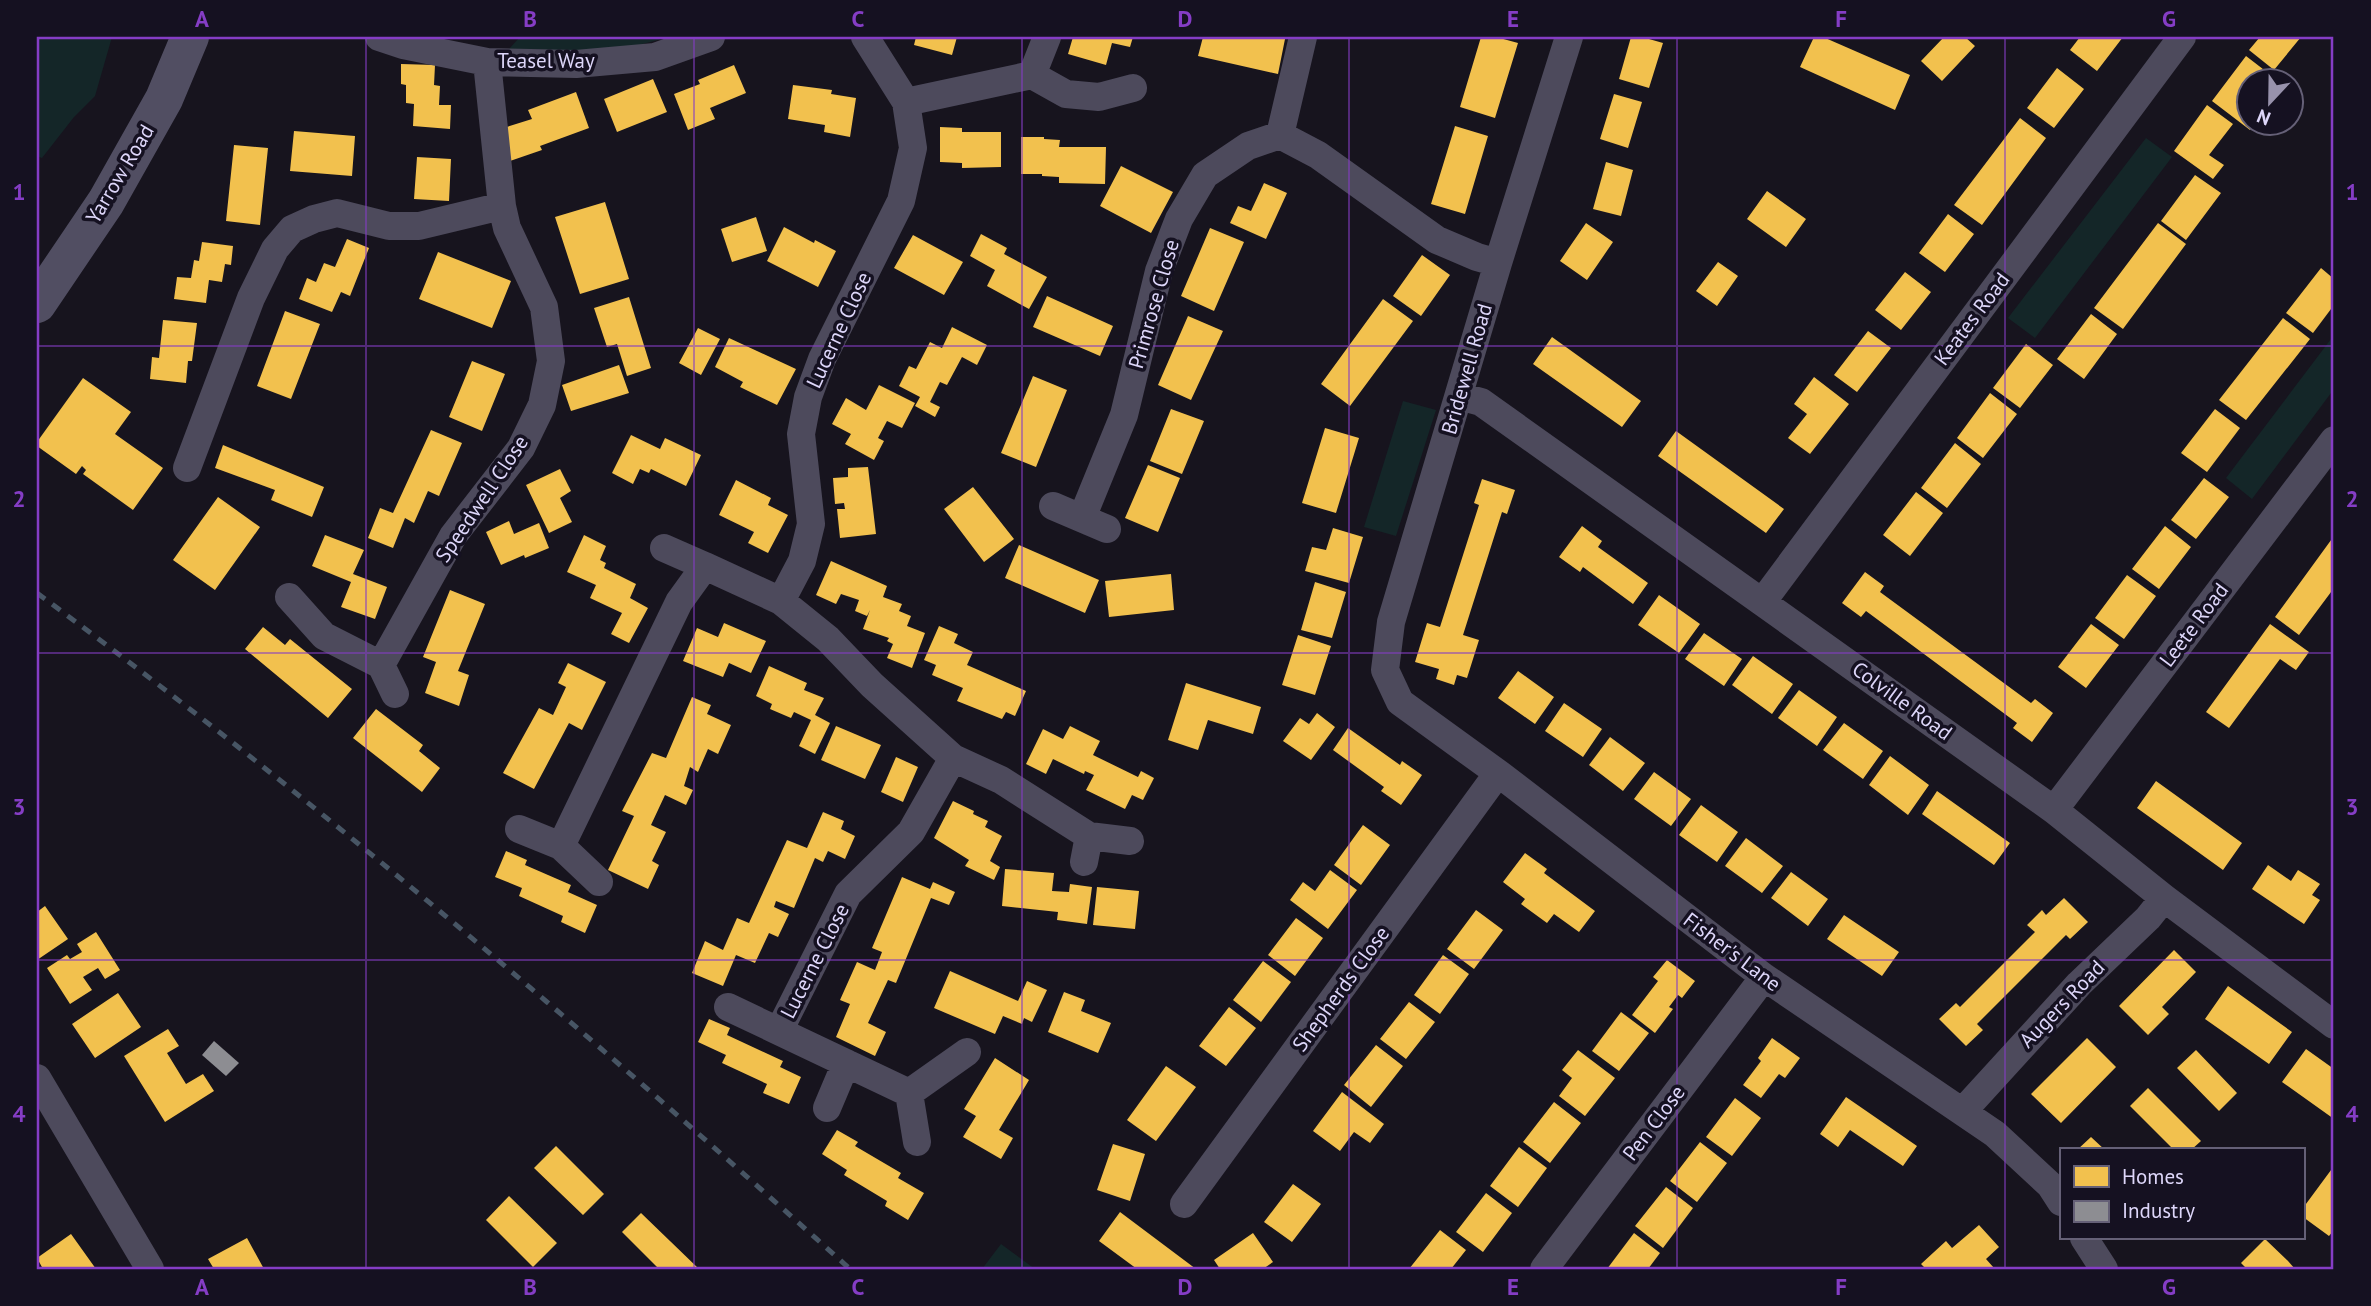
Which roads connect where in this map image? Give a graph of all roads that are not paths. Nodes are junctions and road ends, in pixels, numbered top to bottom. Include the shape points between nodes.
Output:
1 (190, 37) edge
2 (379, 37) edge
3 (711, 37) edge
4 (865, 37) edge
5 (1047, 37) edge
6 (1303, 37) edge
7 (1569, 37) edge
8 (2182, 37) edge
9 (487, 61) junction
10 (1032, 75) junction
11 (1133, 88) dead end
12 (906, 102) junction
13 (1280, 135) junction
14 (502, 206) junction
15 (1498, 263) junction
16 (37, 304) edge
17 (1459, 396) junction
18 (2334, 440) edge
19 (187, 468) dead end
20 (1053, 506) dead end
21 (664, 548) dead end
22 (705, 566) junction
23 (289, 597) dead end
24 (781, 601) junction
25 (1763, 601) junction
26 (381, 665) junction
27 (394, 694) dead end
28 (1400, 702) joint
29 (953, 758) junction
30 (1499, 773) junction
31 (2054, 810) junction
32 (519, 829) dead end
33 (1130, 841) dead end
34 (561, 846) junction
35 (599, 882) dead end
36 (2164, 898) junction
37 (1764, 977) junction
38 (728, 1006) dead end
39 (2334, 1025) edge
40 (779, 1031) junction
41 (967, 1052) dead end
42 (846, 1063) junction
43 (37, 1078) edge
44 (909, 1093) junction
45 (827, 1108) dead end
46 (1963, 1111) junction
47 (917, 1142) dead end
48 (2060, 1200) edge
49 (1184, 1204) dead end
50 (2085, 1240) edge
51 (150, 1269) edge
52 (1544, 1269) edge
53 (2104, 1269) edge

1 - 16 street, Yarrow Road via 164,99 106,202
2 - 9 street, Teasel Way
3 - 9 street, Teasel Way via 655,57 576,64
4 - 12 street, Lucerne Close
5 - 10 street
6 - 13 street
7 - 15 street, Bridewell Road
8 - 25 street, Keates Road
9 - 14 street, Speedwell Close
10 - 11 street via 1066,94 1099,97
10 - 12 street
12 - 24 street, Lucerne Close via 914,148 901,201 822,359 808,397 801,434 811,524 802,561
13 - 15 street via 1318,155 1437,240
13 - 20 street, Primrose Close via 1248,146 1205,175 1179,219 1159,271 1095,524
14 - 19 street via 419,226 389,226 337,214 292,229 275,249 251,298
14 - 26 street, Speedwell Close via 507,228 544,307 551,360 542,405 521,448 453,536
15 - 17 street, Bridewell Road
17 - 25 street, Colville Road via 1481,402
17 - 28 street, Bridewell Road via 1391,622 1385,670
18 - 31 street, Leete Road
21 - 22 street
22 - 24 street
22 - 34 street via 679,602
23 - 26 street via 324,636
24 - 29 street via 828,639
25 - 31 street, Colville Road
26 - 27 street
28 - 30 street, Fisher's Lane
29 - 33 street via 1001,780 1086,849
29 - 40 street, Lucerne Close via 911,832 848,894
30 - 37 street, Fisher's Lane
30 - 49 street, Shepherds Close
31 - 36 street, Colville Road
32 - 34 street
34 - 35 street
36 - 39 street, Colville Road
36 - 46 street, Augers Road
37 - 46 street, Fisher's Lane
37 - 52 street, Pen Close
38 - 40 street, Lucerne Close
40 - 42 street, Lucerne Close
41 - 44 street
42 - 44 street, Lucerne Close
42 - 45 street
43 - 51 street
44 - 47 street
46 - 48 street, Fisher's Lane via 1995,1134 2050,1185
50 - 53 street

